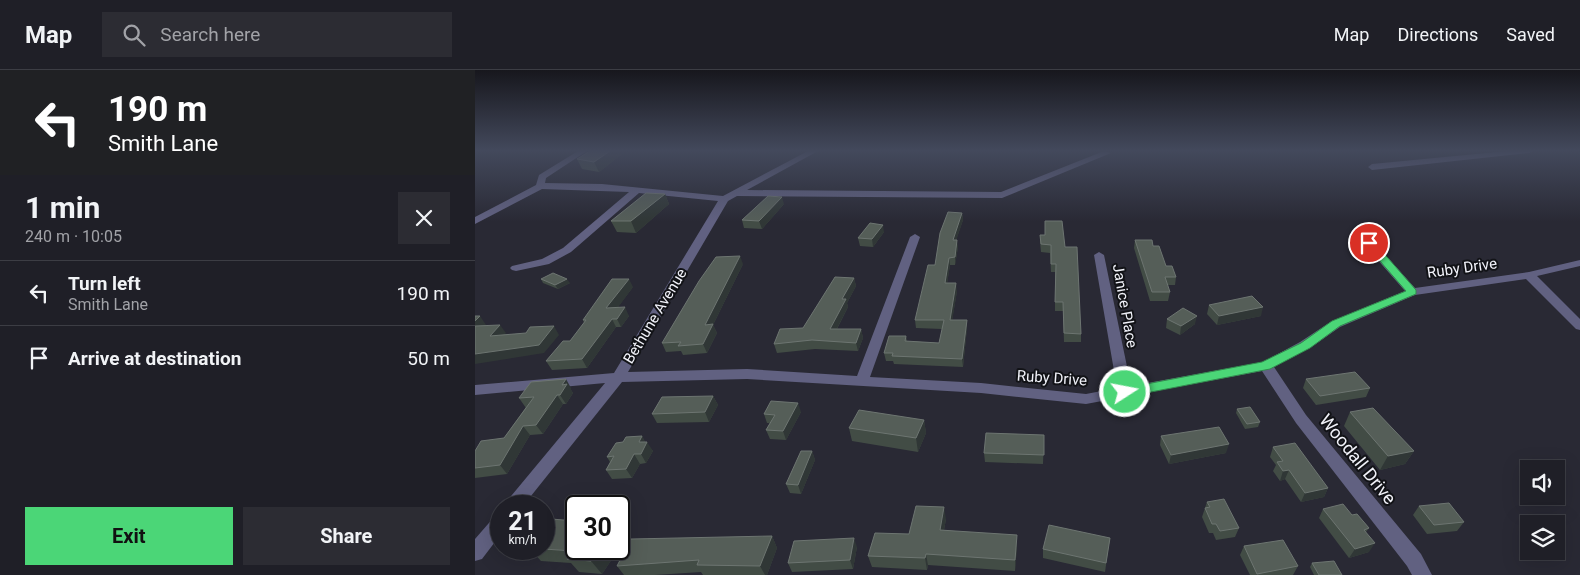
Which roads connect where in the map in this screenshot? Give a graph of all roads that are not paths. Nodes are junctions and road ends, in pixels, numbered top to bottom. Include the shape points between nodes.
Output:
1 (545, 175) edge
2 (770, 175) edge
3 (1053, 175) edge
4 (540, 186) junction
5 (636, 191) junction
6 (736, 193) junction
7 (724, 199) junction
8 (475, 221) edge
9 (1359, 231) dead end
10 (915, 237) dead end
11 (1099, 255) dead end
12 (1580, 263) edge
13 (516, 268) dead end
14 (1529, 275) junction
15 (1412, 292) junction
16 (1580, 326) edge
17 (1265, 366) junction
18 (618, 377) junction
19 (862, 380) junction
20 (475, 390) edge
21 (1125, 392) junction
22 (522, 495) edge
23 (490, 534) edge
24 (475, 553) edge
25 (1423, 575) edge

1 - 4 street
2 - 6 street
3 - 6 street via 1002,195
4 - 5 street
4 - 8 street
5 - 7 street
5 - 13 street via 567,250 545,262
6 - 7 street
7 - 18 street, Bethune Avenue
9 - 15 street
10 - 19 street
11 - 21 street, Janice Place
12 - 14 street, Ruby Drive
14 - 15 street, Ruby Drive
14 - 16 street
15 - 17 street, Ruby Drive via 1336,324
17 - 21 street, Ruby Drive
17 - 25 street, Woodall Drive via 1301,419
18 - 19 street, Ruby Drive via 747,374
18 - 20 street, Ruby Drive
18 - 22 street, Bethune Avenue
19 - 21 street, Ruby Drive via 1086,399
23 - 24 street

